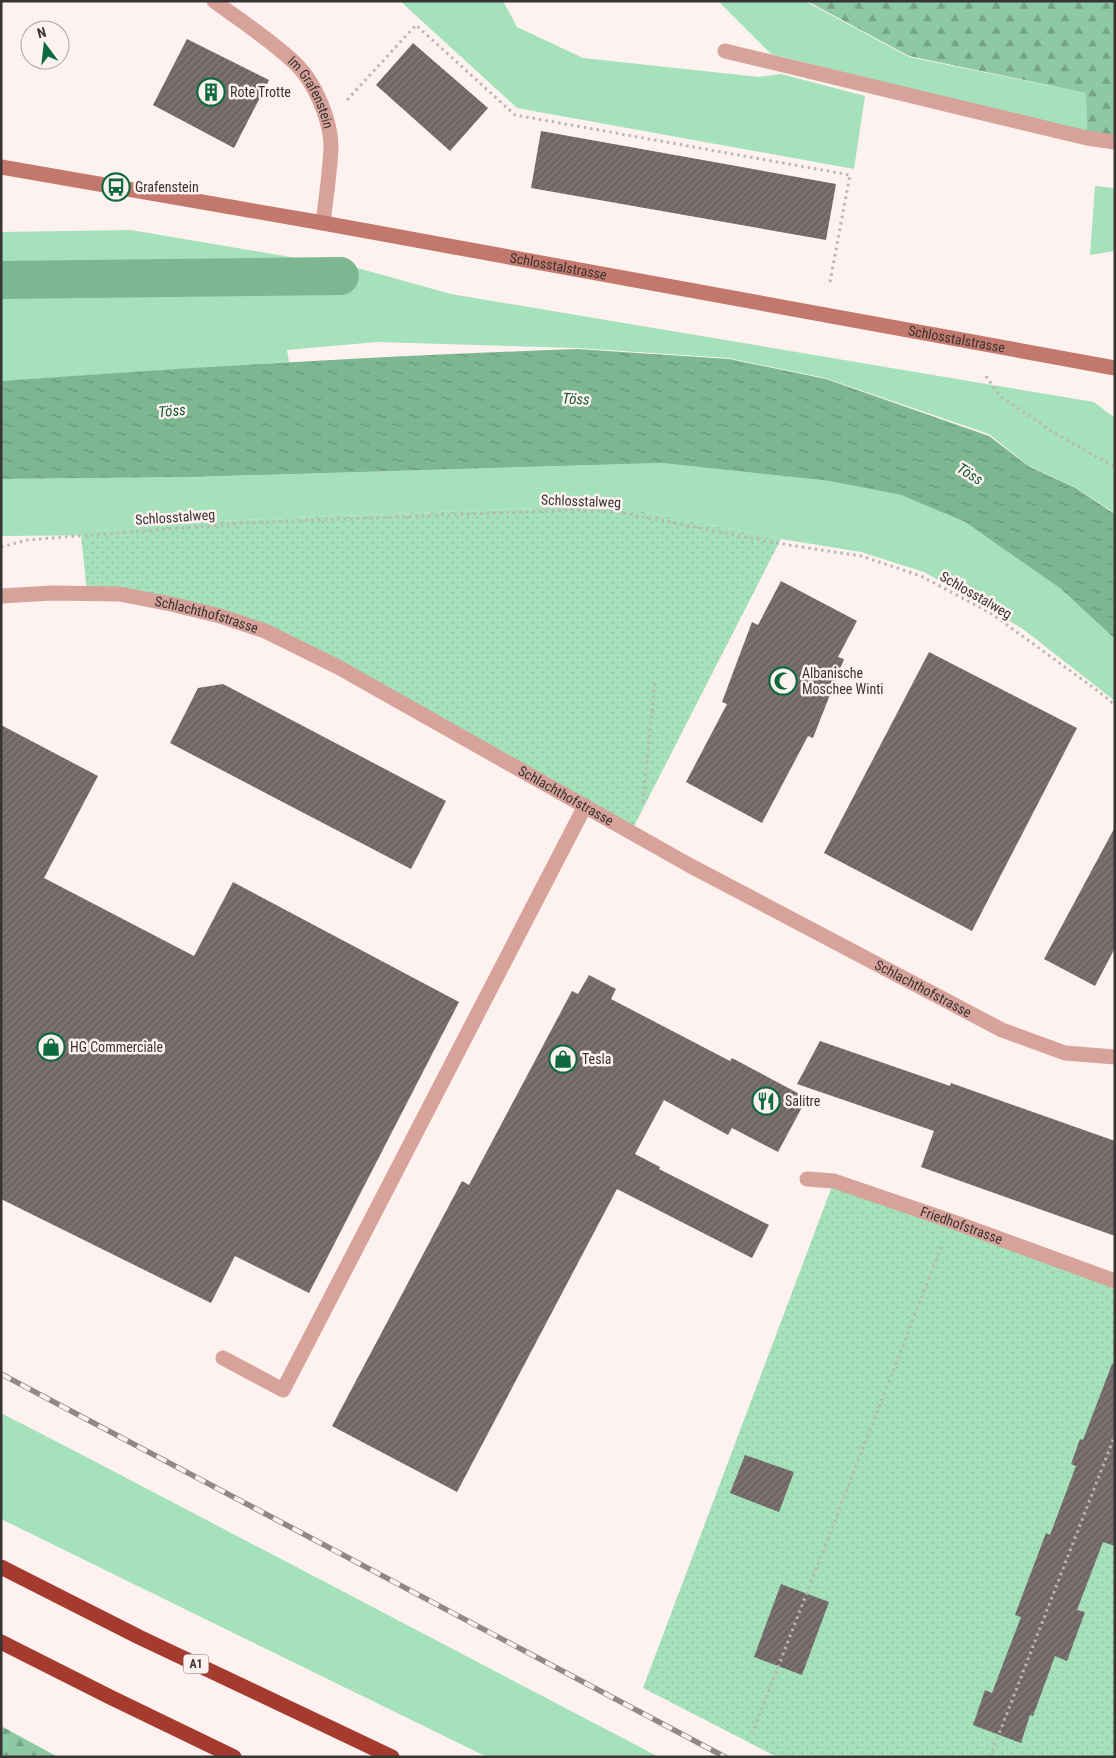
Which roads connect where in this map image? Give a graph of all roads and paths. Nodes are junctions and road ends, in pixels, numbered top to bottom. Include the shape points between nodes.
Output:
1 (214, 1) edge
2 (724, 51) dead end
3 (328, 121) junction
4 (1115, 142) edge
5 (1, 167) edge
6 (323, 223) junction
7 (830, 282) dead end
8 (1115, 368) edge
9 (986, 376) dead end
10 (1115, 467) edge
11 (1, 547) edge
12 (1, 596) edge
13 (655, 682) dead end
14 (1115, 705) edge
15 (642, 802) dead end
16 (585, 806) junction
17 (1115, 1057) edge
18 (807, 1179) dead end
19 (951, 1221) junction
20 (1115, 1280) edge
21 (223, 1358) dead end
22 (1115, 1435) edge
23 (1, 1567) edge
24 (1, 1642) edge
25 (752, 1734) dead end
26 (234, 1757) edge
27 (392, 1757) edge
28 (990, 1757) edge

1 - 3 street, Im Grafenstein via 297,65 319,98
2 - 4 street
3 - 6 street, Im Grafenstein via 331,146
3 - 7 path via 416,25 515,115 850,175
5 - 6 main road, Schlosstalstrasse
6 - 8 main road, Schlosstalstrasse
9 - 10 path via 999,395 1051,431
11 - 14 path, Schlosstalweg via 28,540 246,523 572,510 618,512 861,556 921,576 992,614
12 - 16 street, Schlachthofstrasse via 52,592 119,594 212,614 265,631 338,667
13 - 15 path
16 - 17 street, Schlachthofstrasse via 1002,1030 1065,1053
16 - 21 street via 283,1390
18 - 19 street, Friedhofstrasse via 834,1181
19 - 20 street, Friedhofstrasse
19 - 25 path
22 - 28 path
23 - 27 highway, A1
24 - 26 highway

